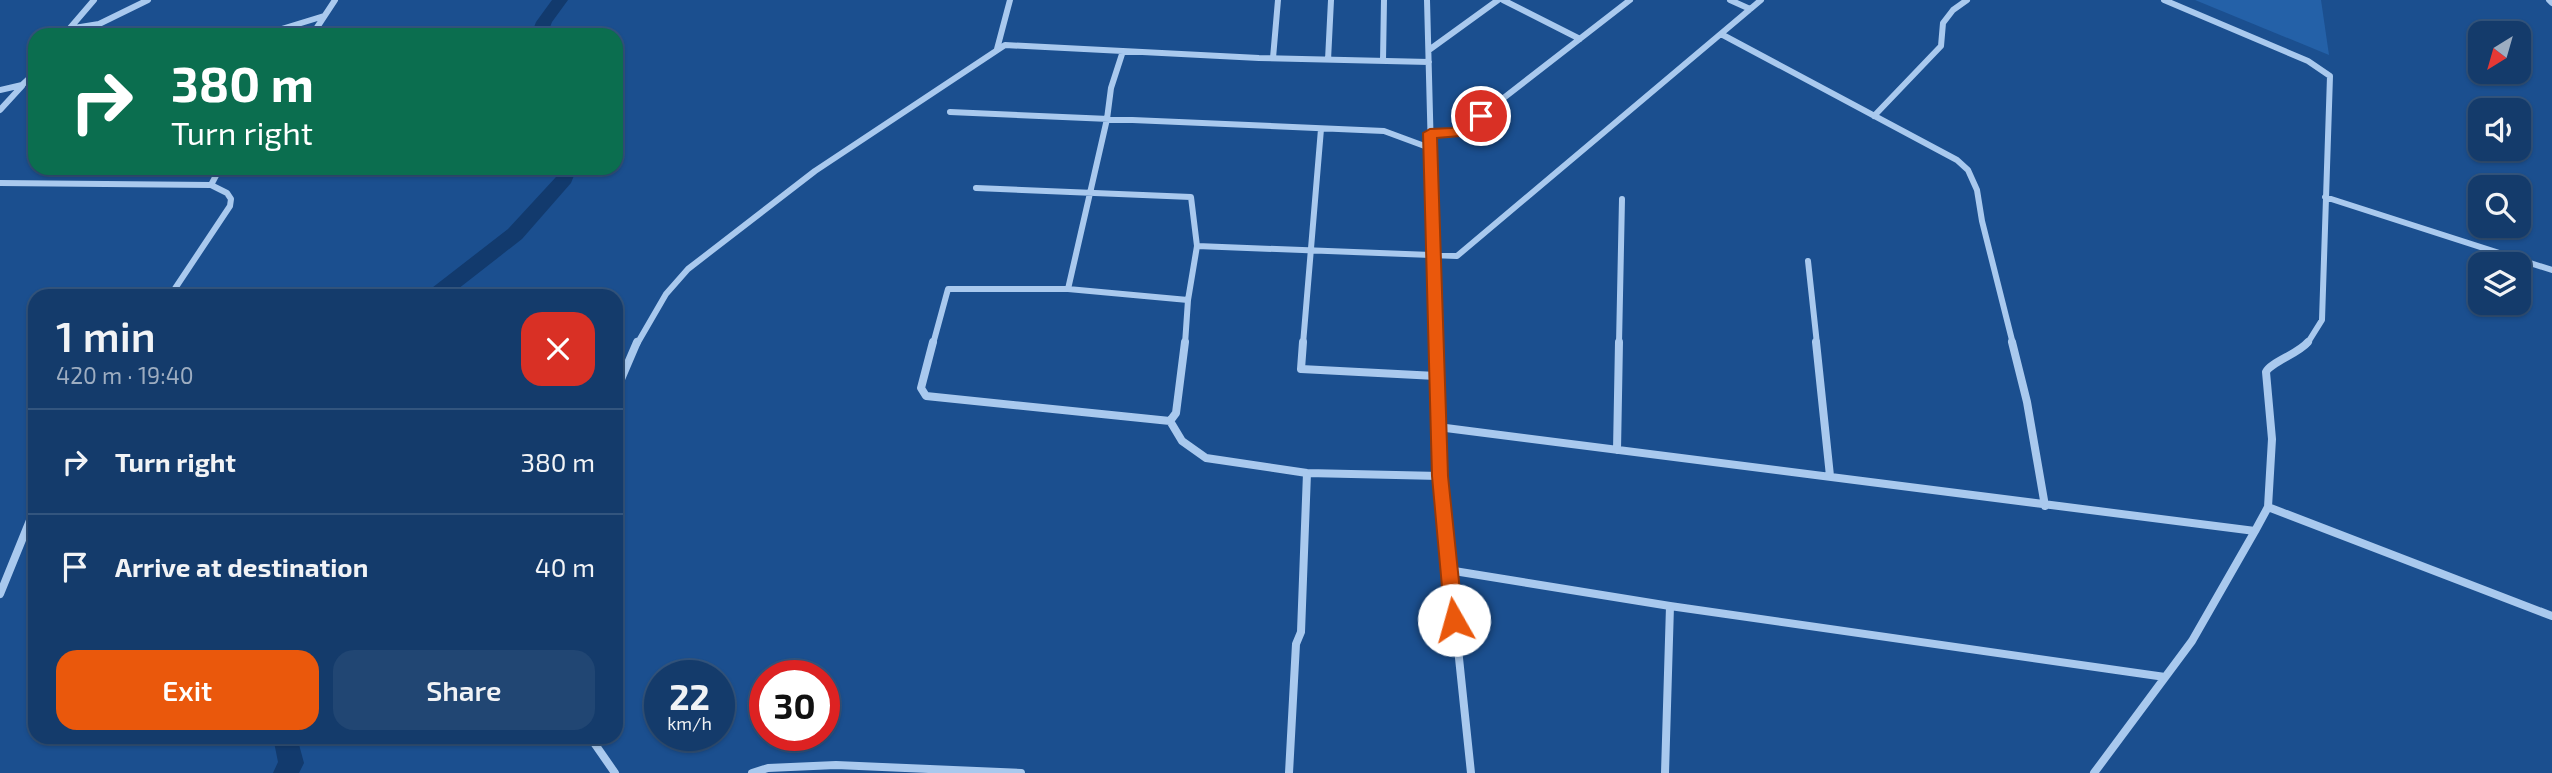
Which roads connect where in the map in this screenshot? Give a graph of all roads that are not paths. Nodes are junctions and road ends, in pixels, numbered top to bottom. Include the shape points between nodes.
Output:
1 (94, 0) edge
2 (148, 0) edge
3 (335, 0) edge
4 (1010, 0) edge
5 (1278, 0) edge
6 (1331, 0) edge
7 (1384, 0) edge
8 (1427, 0) edge
9 (1501, 0) edge
10 (1630, 0) edge
11 (1730, 0) edge
12 (1761, 0) edge
13 (1967, 0) edge
14 (2164, 0) edge
15 (1750, 9) junction
16 (324, 16) junction
17 (70, 28) edge
18 (91, 28) edge
19 (285, 28) edge
20 (316, 28) edge
21 (1721, 34) junction
22 (1580, 39) junction
23 (997, 48) junction
24 (1429, 50) junction
25 (1123, 51) junction
26 (1273, 58) junction
27 (1329, 60) junction
28 (1383, 61) junction
29 (1430, 62) junction
30 (28, 80) edge
31 (22, 85) junction
32 (0, 90) edge
33 (0, 110) edge
34 (950, 113) dead end
35 (1874, 116) junction
36 (1107, 119) junction
37 (1321, 128) junction
38 (1430, 133) junction
39 (1430, 148) junction
40 (216, 175) edge
41 (0, 183) edge
42 (211, 186) junction
43 (976, 188) dead end
44 (1089, 190) junction
45 (2325, 197) junction
46 (1622, 199) dead end
47 (1197, 246) junction
48 (1310, 251) junction
49 (1433, 256) junction
50 (1808, 261) dead end
51 (2552, 270) edge
52 (175, 289) edge
53 (1068, 289) junction
54 (1188, 300) junction
55 (623, 375) edge
56 (1436, 376) junction
57 (1170, 421) junction
58 (1438, 427) junction
59 (1617, 450) junction
60 (1307, 473) junction
61 (1440, 476) junction
62 (1830, 476) junction
63 (2045, 506) junction
64 (2268, 507) junction
65 (28, 523) edge
66 (2255, 531) junction
67 (1448, 570) junction
68 (5, 572) edge
69 (0, 594) edge
70 (1670, 606) junction
71 (2552, 616) edge
72 (2165, 677) junction
73 (595, 744) edge
74 (615, 773) edge
75 (752, 773) edge
76 (1021, 773) edge
77 (1289, 773) edge
78 (1471, 773) edge
79 (1665, 773) edge
80 (2094, 773) edge

1 - 17 street
2 - 18 street
3 - 16 street
4 - 23 street
5 - 26 street
6 - 27 street
7 - 28 street
8 - 24 street
9 - 22 street
9 - 24 street
10 - 22 street
11 - 15 street
12 - 15 street
13 - 35 street via 1944,23 1941,46
14 - 45 street via 2330,74
15 - 21 street
16 - 19 street
16 - 20 street
21 - 35 street
21 - 49 street via 1462,253
22 - 38 street via 1461,131
23 - 25 street via 1010,44
23 - 55 street via 815,171 688,269 642,332
24 - 29 street
25 - 26 street
25 - 36 street
26 - 27 street
27 - 28 street
28 - 29 street
29 - 38 street
30 - 31 street
31 - 32 street
31 - 33 street
34 - 36 street
35 - 63 street via 1968,170 2027,402
36 - 37 street
36 - 44 street
37 - 39 street via 1394,133
37 - 48 street
38 - 39 street
39 - 49 street
40 - 42 street
41 - 42 street
42 - 52 street via 227,193 230,205
43 - 44 street
44 - 47 street via 1191,197
44 - 53 street
45 - 51 street
45 - 64 street via 2322,320 2311,343 2266,372 2272,439
46 - 59 street
47 - 48 street
47 - 54 street
48 - 49 street
48 - 56 street via 1301,369
49 - 56 street
50 - 62 street
53 - 54 street
53 - 57 street via 948,289 921,388 926,396
54 - 57 street via 1183,374 1176,413
56 - 58 street
57 - 60 street via 1182,442 1206,457
58 - 59 street
58 - 61 street
59 - 62 street
60 - 61 street
60 - 77 street
61 - 67 street
62 - 63 street
63 - 66 street
64 - 66 street
64 - 71 street
65 - 68 street
66 - 72 street via 2192,641
67 - 70 street
67 - 78 street
68 - 69 street
70 - 72 street
70 - 79 street
72 - 80 street
73 - 74 street
75 - 76 street via 759,768 805,765

